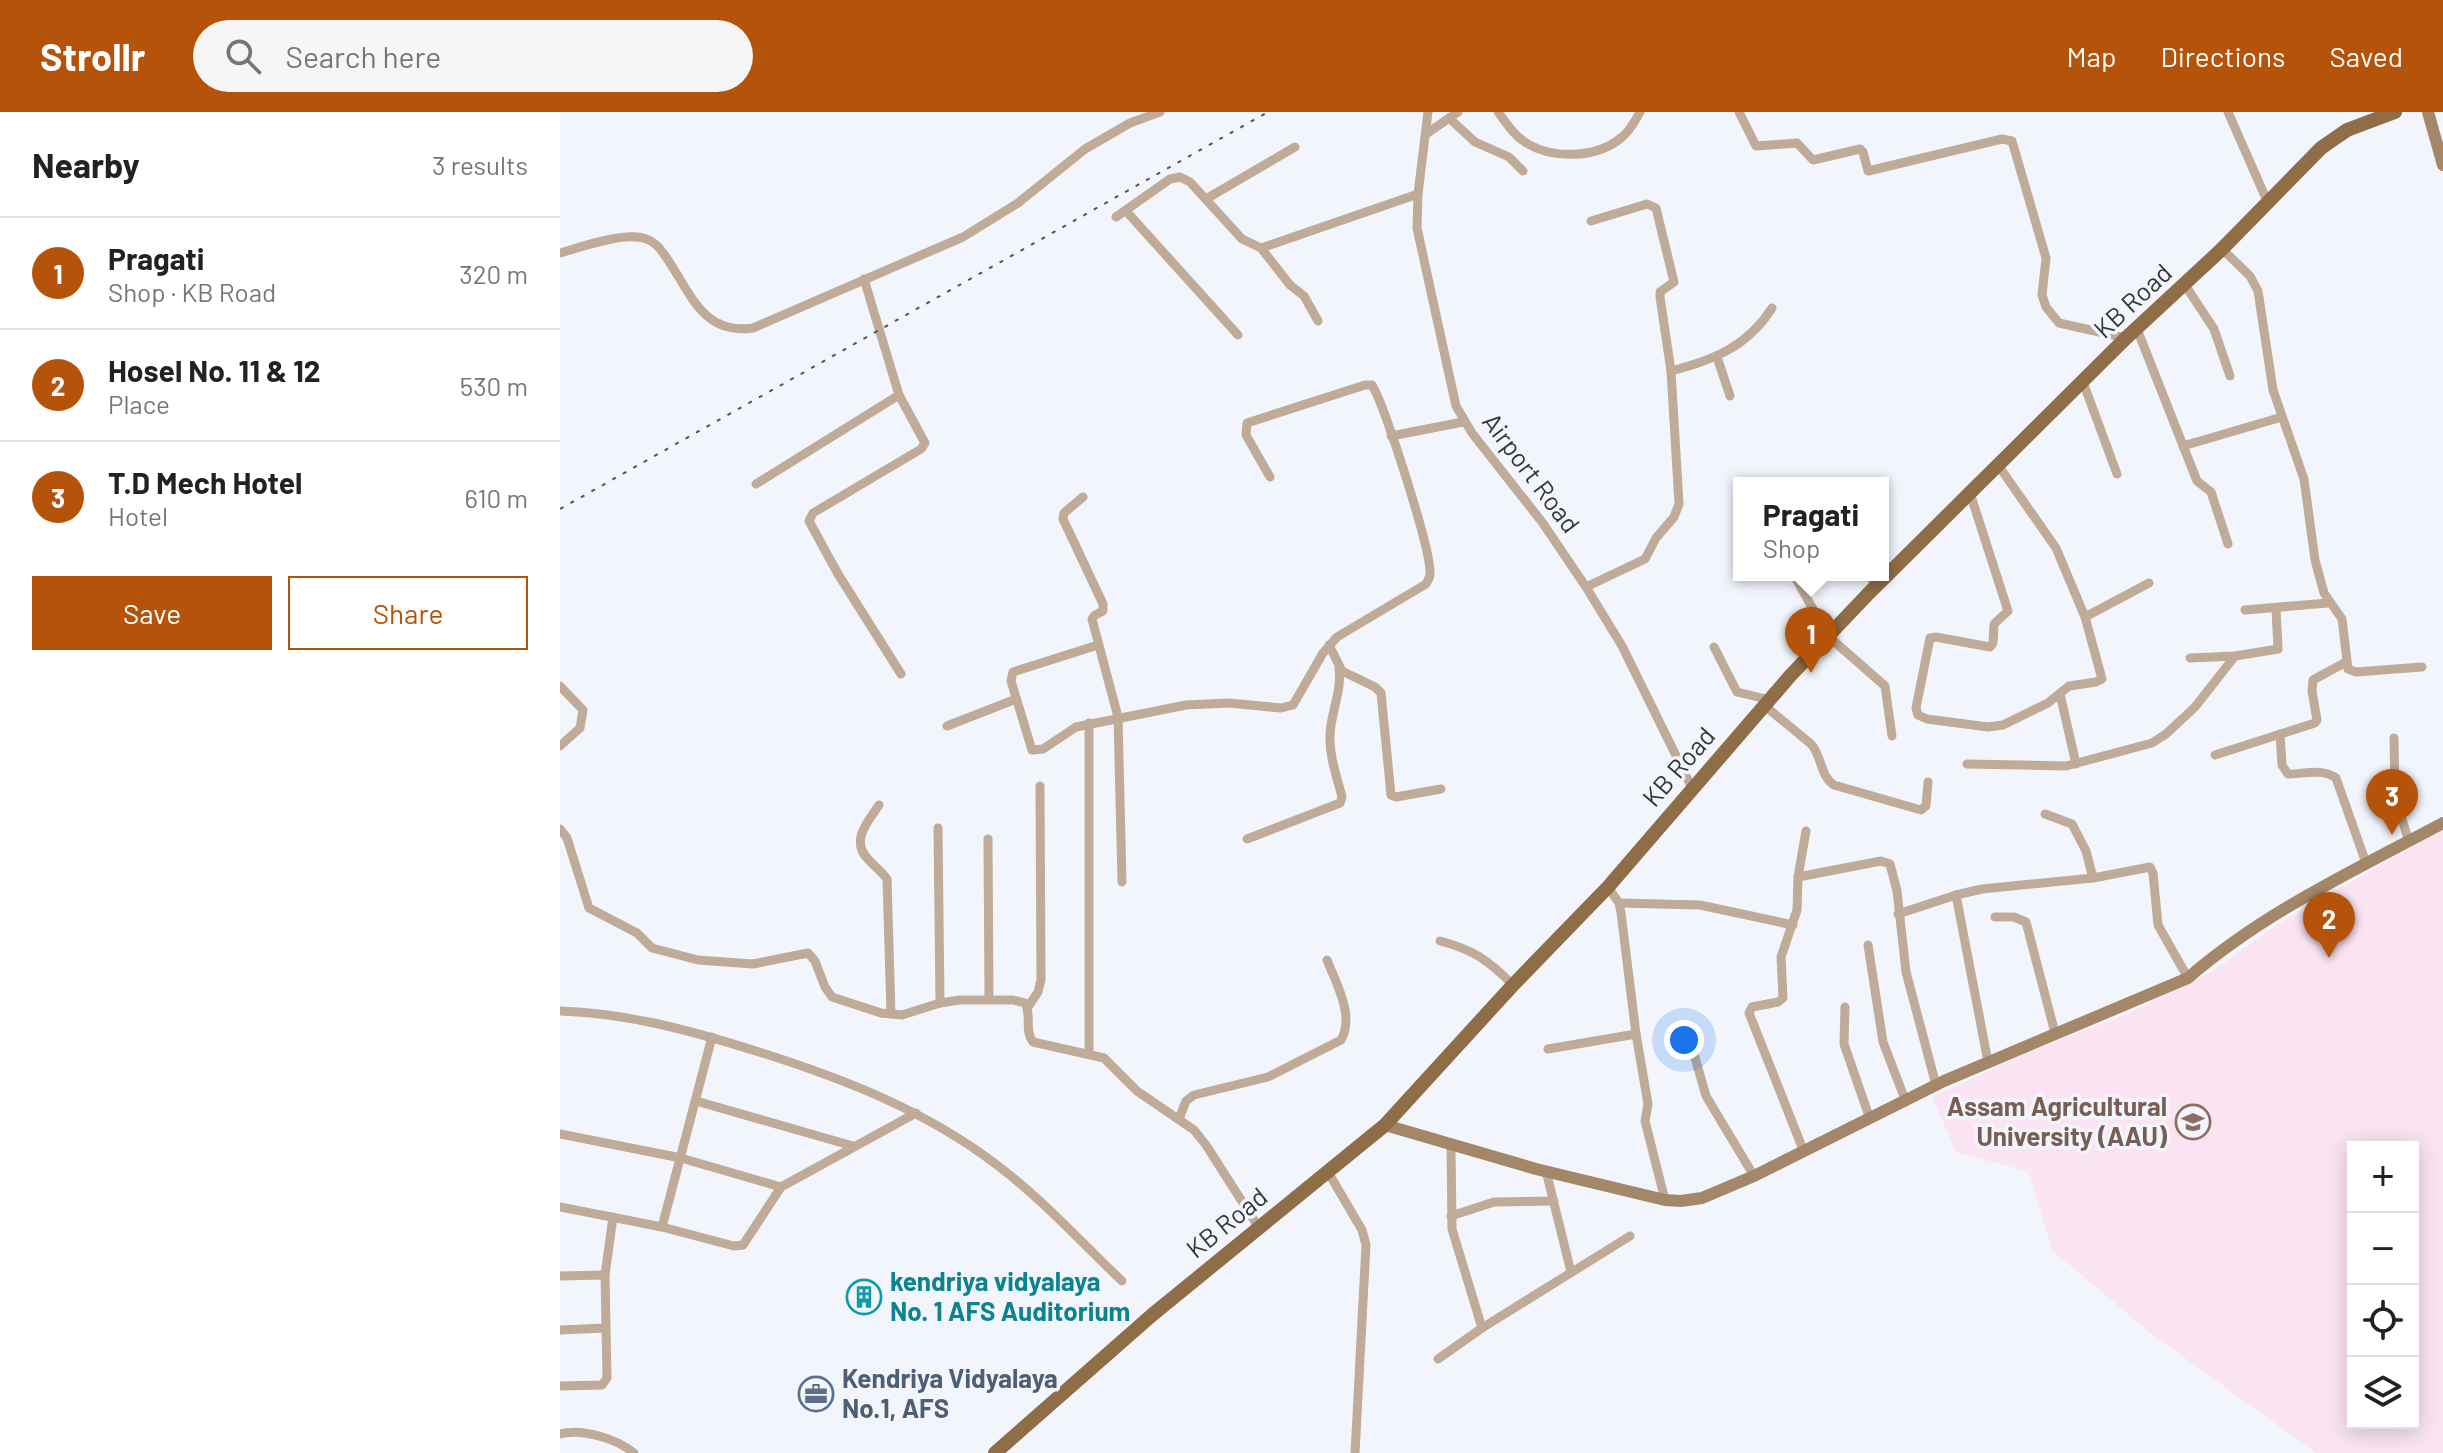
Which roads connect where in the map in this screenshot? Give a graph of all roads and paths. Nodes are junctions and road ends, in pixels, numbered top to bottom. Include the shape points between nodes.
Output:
1 (1160, 112) edge
2 (1428, 112) edge
3 (1498, 112) edge
4 (1640, 112) edge
5 (1739, 112) edge
6 (2228, 112) edge
7 (2395, 112) edge
8 (2428, 112) edge
9 (1453, 115) edge
10 (1426, 134) junction
11 (1295, 147) dead end
12 (2441, 150) edge
13 (2443, 165) edge
14 (1523, 171) dead end
15 (1418, 194) junction
16 (1206, 199) junction
17 (2268, 203) junction
18 (1126, 211) junction
19 (1116, 217) dead end
20 (1591, 221) dead end
21 (1261, 248) junction
22 (2222, 249) junction
23 (560, 253) edge
24 (864, 279) junction
25 (2185, 285) junction
26 (1772, 308) dead end
27 (1318, 321) dead end
28 (2132, 334) junction
29 (1238, 335) dead end
30 (1717, 357) junction
31 (1671, 371) junction
32 (2230, 376) dead end
33 (2083, 382) junction
34 (899, 395) junction
35 (1730, 396) dead end
36 (2282, 417) junction
37 (1463, 422) junction
38 (1391, 436) junction
39 (2183, 446) junction
40 (1998, 465) junction
41 (2117, 474) dead end
42 (1270, 477) dead end
43 (756, 484) dead end
44 (1970, 493) junction
45 (1083, 497) dead end
46 (2228, 544) dead end
47 (1889, 566) edge
48 (1797, 581) edge
49 (1872, 581) edge
50 (2149, 583) dead end
51 (1586, 587) junction
52 (2328, 603) junction
53 (2276, 609) junction
54 (2245, 610) dead end
55 (2085, 617) junction
56 (1828, 636) junction
57 (1098, 645) junction
58 (1329, 645) junction
59 (1714, 647) dead end
60 (2235, 656) junction
61 (2190, 658) dead end
62 (2346, 662) junction
63 (2422, 667) dead end
64 (1339, 668) junction
65 (901, 674) dead end
66 (560, 686) edge
67 (2060, 694) junction
68 (1016, 699) junction
69 (1767, 703) junction
70 (1118, 717) junction
71 (1089, 723) junction
72 (947, 726) dead end
73 (2280, 734) junction
74 (1892, 736) dead end
75 (2394, 738) dead end
76 (560, 746) edge
77 (2215, 755) dead end
78 (1967, 764) dead end
79 (2076, 764) junction
80 (1928, 782) dead end
81 (1040, 786) dead end
82 (1692, 788) junction
83 (1441, 789) dead end
84 (879, 805) dead end
85 (2045, 814) dead end
86 (2443, 823) edge
87 (938, 828) dead end
88 (560, 829) edge
89 (1806, 831) dead end
90 (988, 839) dead end
91 (1247, 839) dead end
92 (2409, 842) junction
93 (2366, 863) junction
94 (1798, 877) junction
95 (2093, 878) junction
96 (1122, 882) dead end
97 (1608, 887) junction
98 (1956, 895) junction
99 (1619, 903) junction
100 (1898, 914) junction
101 (1995, 917) dead end
102 (1793, 925) junction
103 (1440, 941) dead end
104 (1868, 945) dead end
105 (1327, 960) dead end
106 (2188, 978) junction
107 (1513, 985) junction
108 (989, 999) junction
109 (940, 1003) junction
110 (1028, 1007) junction
111 (1845, 1007) dead end
112 (560, 1011) edge
113 (891, 1014) junction
114 (1688, 1033) dead end
115 (2055, 1033) junction
116 (1636, 1034) junction
117 (712, 1037) junction
118 (1548, 1049) dead end
119 (1089, 1053) junction
120 (1988, 1062) junction
121 (1936, 1085) junction
122 (696, 1101) junction
123 (1906, 1102) junction
124 (916, 1113) junction
125 (1179, 1119) junction
126 (1870, 1119) junction
127 (1385, 1125) junction
128 (560, 1134) edge
129 (1451, 1145) junction
130 (853, 1146) junction
131 (1804, 1152) junction
132 (681, 1158) junction
133 (1546, 1171) junction
134 (1328, 1172) junction
135 (1754, 1176) junction
136 (781, 1187) junction
137 (1665, 1200) junction
138 (1554, 1201) junction
139 (560, 1207) edge
140 (1451, 1216) junction
141 (613, 1217) junction
142 (662, 1227) junction
143 (1259, 1228) junction
144 (1630, 1236) dead end
145 (1571, 1272) junction
146 (605, 1275) junction
147 (560, 1276) edge
148 (1122, 1281) dead end
149 (605, 1328) junction
150 (1482, 1328) junction
151 (560, 1330) edge
152 (1438, 1359) dead end
153 (560, 1386) edge
154 (560, 1434) edge
155 (634, 1453) edge
156 (995, 1453) edge
157 (1355, 1453) edge

1 - 24 street via 1085,149 982,226
2 - 10 street, Airport Road
3 - 4 street via 1521,140 1565,154 1609,145 1624,135
5 - 28 street via 1756,146 1797,143 1813,160 1860,149 1868,171 2012,141 2046,258 2046,307 2059,323
6 - 17 street
7 - 17 main road, KB Road via 2332,138
8 - 12 main road
9 - 10 street
9 - 14 street via 1479,145 1509,157
10 - 15 street, Airport Road
11 - 16 street
12 - 13 main road
15 - 21 street
15 - 37 street, Airport Road via 1423,263
16 - 18 street via 1190,182 1175,177
16 - 21 street via 1242,239
17 - 22 main road, KB Road
18 - 19 street
18 - 29 street
20 - 31 street via 1647,204 1656,208 1674,282 1660,294
21 - 27 street via 1304,296
22 - 25 main road, KB Road
22 - 36 street via 2258,291 2271,382
23 - 24 street via 628,237 655,243 704,313 727,329 767,324
24 - 34 street
25 - 28 main road, KB Road
25 - 32 street via 2214,329
26 - 30 street via 1756,331
28 - 33 main road, KB Road
28 - 39 street
30 - 31 street
30 - 35 street
31 - 51 street via 1678,510 1645,559
33 - 40 main road, KB Road
33 - 41 street
34 - 43 street
34 - 65 street via 924,447 813,513 809,521
36 - 39 street
36 - 52 street via 2304,479 2315,560
37 - 38 street
37 - 51 street, Airport Road
38 - 42 street via 1375,390 1368,385 1257,418 1245,431
38 - 58 street via 1424,541 1429,578 1419,590 1345,630
39 - 46 street via 2198,483 2211,492
40 - 44 main road, KB Road
40 - 55 street via 2052,540
44 - 47 main road, KB Road
44 - 67 street via 2008,611 1994,624 1990,647 1930,638 1918,715 1996,727
45 - 57 street via 1063,519 1103,604 1103,611 1092,619
48 - 56 street
49 - 56 main road, KB Road
50 - 55 street
51 - 82 street, Airport Road via 1622,646
52 - 53 street
52 - 62 street via 2342,619
53 - 54 street
53 - 60 street via 2280,647
55 - 67 street via 2102,679 2069,686
56 - 69 main road, KB Road
56 - 74 street via 1882,682
57 - 68 street via 1016,670 1011,676
57 - 70 street
58 - 64 street
58 - 70 street via 1298,701 1288,707 1202,703
59 - 69 street via 1737,692
60 - 61 street
60 - 79 street via 2195,707 2160,738
62 - 63 street via 2356,672
62 - 73 street via 2313,680 2315,723
64 - 83 street via 1381,693 1391,795
64 - 91 street via 1330,742 1340,803
66 - 76 street via 583,713 580,728
67 - 79 street
68 - 71 street via 1029,747 1035,751
68 - 72 street
69 - 80 street via 1816,750 1834,785 1921,810 1927,803
69 - 82 main road, KB Road
70 - 71 street
70 - 96 street
71 - 119 street
73 - 77 street
73 - 93 street via 2282,765 2288,774 2320,772 2336,778
75 - 92 street via 2395,796
78 - 79 street
81 - 110 street via 1041,980
82 - 97 main road, KB Road
84 - 113 street via 862,830 860,844 887,879
85 - 95 street via 2072,824
86 - 92 main road
87 - 109 street
88 - 113 street via 589,908 633,930 652,948 736,964 808,953 832,997
89 - 94 street
90 - 108 street
92 - 93 main road
93 - 106 main road via 2302,898
94 - 100 street via 1888,862
94 - 102 street
95 - 98 street
95 - 106 street via 2152,868 2158,925
97 - 99 street
97 - 107 main road, KB Road
98 - 100 street
98 - 120 street
99 - 102 street via 1700,905
99 - 116 street
100 - 121 street via 1906,972
101 - 115 street via 2026,922
102 - 131 street via 1781,957 1783,998 1752,1007 1749,1013
103 - 107 street via 1487,959
104 - 123 street via 1883,1042
105 - 125 street via 1346,1014 1341,1040 1268,1077 1194,1095
106 - 115 main road
107 - 127 main road, KB Road
108 - 109 street
108 - 110 street via 1020,1001
109 - 113 street
110 - 119 street via 1033,1042
111 - 126 street via 1844,1044
112 - 117 street via 639,1019
114 - 135 street via 1703,1088
115 - 120 main road
116 - 118 street
116 - 137 street via 1648,1104 1645,1121
117 - 122 street
117 - 124 street via 847,1082
119 - 125 street via 1104,1058 1137,1091
120 - 121 main road
121 - 123 main road
122 - 130 street
122 - 132 street
123 - 126 main road
124 - 130 street
124 - 148 street via 999,1166
125 - 143 street via 1206,1145
126 - 131 main road
127 - 129 main road
127 - 134 main road, KB Road
128 - 132 street
129 - 133 main road
129 - 140 street
130 - 136 street
131 - 135 main road
132 - 136 street
132 - 142 street
133 - 137 main road
133 - 138 street
134 - 143 main road, KB Road
134 - 157 street via 1366,1245
135 - 137 main road via 1702,1198
136 - 142 street via 743,1245
138 - 140 street via 1494,1202
138 - 145 street
139 - 141 street
140 - 150 street
141 - 142 street
141 - 146 street
143 - 156 main road, KB Road
144 - 145 street
145 - 150 street
146 - 147 street
146 - 149 street
149 - 151 street
149 - 153 street via 605,1383
150 - 152 street
154 - 155 street via 599,1437

